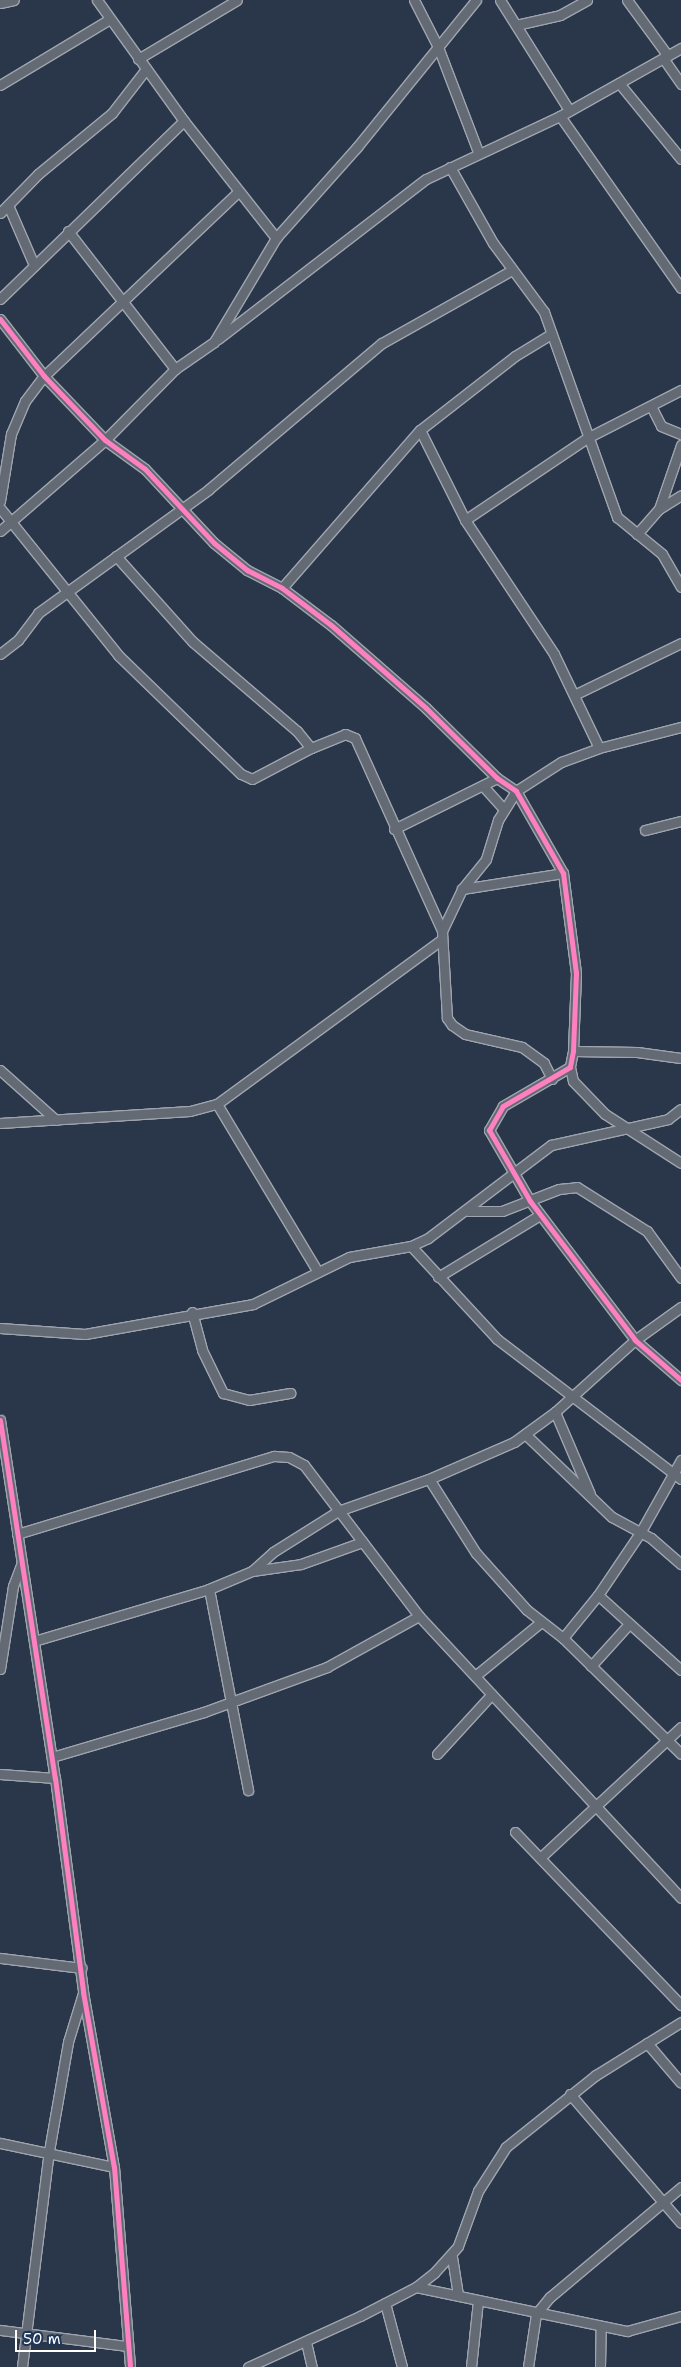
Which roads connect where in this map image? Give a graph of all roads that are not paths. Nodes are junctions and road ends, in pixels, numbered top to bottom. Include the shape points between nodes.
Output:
1 (14, 0) edge
2 (97, 0) edge
3 (237, 0) edge
4 (414, 0) edge
5 (476, 0) edge
6 (500, 0) edge
7 (587, 0) edge
8 (627, 0) edge
9 (0, 4) edge
10 (108, 20) junction
11 (516, 25) junction
12 (438, 47) junction
13 (681, 48) edge
14 (666, 57) junction
15 (138, 59) junction
16 (146, 70) junction
17 (619, 83) junction
18 (681, 84) edge
19 (0, 85) edge
20 (569, 110) junction
21 (560, 116) junction
22 (184, 121) junction
23 (478, 152) junction
24 (681, 159) edge
25 (450, 167) junction
26 (238, 192) junction
27 (8, 205) junction
28 (0, 213) edge
29 (68, 231) junction
30 (276, 238) junction
31 (34, 265) junction
32 (512, 270) junction
33 (681, 288) edge
34 (0, 299) edge
35 (123, 302) junction
36 (0, 319) edge
37 (551, 334) junction
38 (214, 342) junction
39 (175, 369) junction
40 (44, 376) junction
41 (681, 390) edge
42 (652, 408) junction
43 (420, 430) junction
44 (681, 434) edge
45 (587, 438) junction
46 (105, 440) junction
47 (681, 445) edge
48 (681, 495) edge
49 (0, 502) edge
50 (0, 508) edge
51 (659, 509) junction
52 (182, 510) junction
53 (465, 520) junction
54 (11, 521) junction
55 (0, 531) edge
56 (638, 534) junction
57 (116, 556) junction
58 (678, 571) edge
59 (681, 587) edge
60 (282, 588) junction
61 (69, 592) junction
62 (681, 643) edge
63 (0, 654) edge
64 (574, 695) junction
65 (681, 727) edge
66 (310, 748) junction
67 (599, 748) junction
68 (496, 778) junction
69 (483, 786) junction
70 (516, 791) junction
71 (504, 809) junction
72 (681, 821) edge
73 (394, 829) junction
74 (645, 830) dead end
75 (563, 873) junction
76 (462, 890) junction
77 (441, 936) junction
78 (572, 1051) junction
79 (681, 1058) edge
80 (570, 1066) junction
81 (0, 1070) edge
82 (552, 1079) junction
83 (217, 1104) junction
84 (681, 1109) edge
85 (56, 1120) junction
86 (0, 1123) edge
87 (629, 1129) junction
88 (681, 1163) edge
89 (514, 1170) junction
90 (530, 1201) junction
91 (468, 1211) junction
92 (540, 1215) junction
93 (411, 1246) junction
94 (318, 1272) junction
95 (438, 1277) junction
96 (681, 1278) edge
97 (681, 1307) edge
98 (192, 1312) junction
99 (0, 1328) edge
100 (635, 1340) junction
101 (681, 1380) edge
102 (290, 1393) dead end
103 (572, 1397) junction
104 (555, 1412) junction
105 (0, 1420) edge
106 (525, 1434) junction
107 (681, 1460) edge
108 (678, 1476) edge
109 (429, 1479) junction
110 (592, 1498) junction
111 (338, 1511) junction
112 (640, 1533) junction
113 (17, 1534) junction
114 (362, 1542) junction
115 (22, 1563) junction
116 (681, 1564) edge
117 (252, 1571) junction
118 (209, 1589) junction
119 (598, 1595) junction
120 (419, 1616) junction
121 (541, 1622) junction
122 (629, 1624) junction
123 (563, 1638) junction
124 (34, 1642) junction
125 (591, 1666) junction
126 (0, 1670) edge
127 (681, 1670) edge
128 (475, 1676) junction
129 (492, 1694) junction
130 (232, 1702) junction
131 (681, 1727) edge
132 (668, 1741) junction
133 (437, 1754) dead end
134 (681, 1754) edge
135 (52, 1757) junction
136 (0, 1774) edge
137 (55, 1778) junction
138 (248, 1790) dead end
139 (595, 1805) junction
140 (515, 1832) dead end
141 (540, 1857) junction
142 (681, 1898) edge
143 (0, 1958) edge
144 (81, 1968) junction
145 (83, 1992) junction
146 (681, 2005) edge
147 (681, 2022) edge
148 (647, 2043) junction
149 (681, 2084) edge
150 (570, 2094) junction
151 (0, 2143) edge
152 (49, 2151) junction
153 (114, 2167) junction
154 (681, 2187) edge
155 (664, 2202) junction
156 (681, 2223) edge
157 (452, 2257) junction
158 (416, 2286) junction
159 (458, 2296) junction
160 (478, 2300) junction
161 (385, 2303) junction
162 (536, 2314) junction
163 (681, 2316) edge
164 (601, 2328) junction
165 (0, 2330) edge
166 (25, 2334) junction
167 (306, 2342) junction
168 (127, 2346) junction
169 (22, 2367) edge
170 (130, 2367) edge
171 (248, 2367) edge
172 (312, 2367) edge
173 (402, 2367) edge
174 (471, 2367) edge
175 (528, 2367) edge
176 (600, 2367) edge

1 - 9 street
2 - 10 street
3 - 15 street
4 - 12 street
5 - 12 street
6 - 11 street
7 - 11 street via 560,15
8 - 14 street
10 - 15 street
10 - 19 street
11 - 20 street
12 - 23 street
12 - 30 street
13 - 14 street
14 - 17 street
14 - 18 street
15 - 16 street
16 - 22 street
16 - 27 street via 112,112 38,174
17 - 20 street
17 - 24 street
20 - 21 street
21 - 23 street
21 - 33 street
22 - 26 street
22 - 29 street
23 - 25 street
25 - 32 street
25 - 38 street via 403,195
26 - 30 street
26 - 35 street
27 - 28 street
27 - 31 street
29 - 31 street
29 - 35 street
30 - 38 street
31 - 34 street
32 - 37 street via 544,312
32 - 52 street via 382,344
35 - 39 street
35 - 40 street
36 - 40 street
37 - 43 street via 515,356
37 - 45 street
38 - 39 street
39 - 46 street
40 - 46 street
40 - 49 street via 25,400 11,434
41 - 42 street
42 - 44 street via 661,426
42 - 45 street
43 - 53 street
43 - 60 street
45 - 53 street
45 - 56 street via 617,517
46 - 52 street via 145,469
46 - 54 street
47 - 51 street
48 - 51 street
50 - 54 street
51 - 56 street
52 - 57 street
52 - 60 street via 247,570
53 - 64 street via 554,654
54 - 55 street
54 - 61 street
56 - 58 street
57 - 61 street
57 - 66 street via 193,642 297,732
58 - 59 street
60 - 68 street via 331,625 426,708
61 - 63 street via 38,614 18,640
61 - 66 street via 118,655 241,774 252,779
62 - 64 street
64 - 67 street
65 - 67 street
66 - 73 street via 346,734 354,738
67 - 70 street via 561,762
68 - 69 street
68 - 70 street
69 - 71 street
69 - 73 street
70 - 71 street
70 - 75 street
71 - 76 street via 490,852
72 - 74 street
73 - 77 street
75 - 76 street
75 - 78 street via 576,974
76 - 77 street
77 - 82 street via 447,1018 452,1025 465,1034 522,1047 544,1063
77 - 83 street
78 - 79 street via 638,1052
78 - 80 street
80 - 82 street
80 - 87 street via 572,1081 580,1090
81 - 85 street
82 - 89 street via 517,1095 491,1122 490,1130 497,1145
83 - 85 street via 190,1111
83 - 94 street
84 - 87 street via 668,1120
85 - 86 street
87 - 88 street
87 - 89 street via 563,1141
89 - 90 street
89 - 91 street
90 - 91 street via 502,1210
90 - 92 street
90 - 96 street via 559,1188 577,1187 647,1231
91 - 93 street
92 - 95 street
92 - 100 street
93 - 94 street via 371,1251
93 - 95 street
94 - 98 street via 253,1304
95 - 103 street via 496,1339
97 - 100 street
98 - 99 street via 85,1334
98 - 102 street via 202,1350 223,1393 249,1400
100 - 101 street
100 - 103 street
103 - 104 street
103 - 108 street
104 - 106 street
104 - 110 street
105 - 113 street
106 - 109 street
106 - 110 street
107 - 108 street
108 - 112 street
109 - 111 street
109 - 121 street via 476,1553
110 - 112 street via 612,1517
111 - 113 street via 304,1466 289,1457 274,1456
111 - 114 street
111 - 117 street via 273,1552
112 - 116 street
112 - 119 street
113 - 115 street
114 - 117 street via 301,1564
114 - 120 street
115 - 124 street
115 - 126 street via 13,1586
117 - 118 street
118 - 124 street
118 - 130 street
119 - 122 street
119 - 123 street
120 - 128 street
120 - 130 street via 327,1667
121 - 123 street
121 - 128 street
122 - 125 street
122 - 127 street
123 - 125 street
124 - 135 street
125 - 132 street
128 - 129 street
129 - 133 street
129 - 139 street
130 - 135 street
130 - 138 street
131 - 132 street
132 - 134 street
132 - 139 street
135 - 137 street
136 - 137 street
137 - 144 street
139 - 141 street
139 - 142 street
140 - 141 street
141 - 146 street
143 - 144 street
144 - 145 street
145 - 152 street via 70,2033
145 - 153 street
147 - 148 street
148 - 149 street
148 - 150 street
150 - 155 street
150 - 157 street via 518,2136 493,2162
151 - 152 street
152 - 153 street
152 - 166 street
153 - 168 street
154 - 155 street
155 - 156 street
155 - 162 street via 598,2254
157 - 158 street
157 - 159 street
158 - 159 street
158 - 161 street
159 - 160 street
160 - 162 street
160 - 174 street
161 - 167 street
161 - 173 street
162 - 164 street
162 - 175 street
163 - 164 street via 648,2328
164 - 176 street
165 - 166 street
166 - 168 street
166 - 169 street
167 - 171 street
167 - 172 street
168 - 170 street

